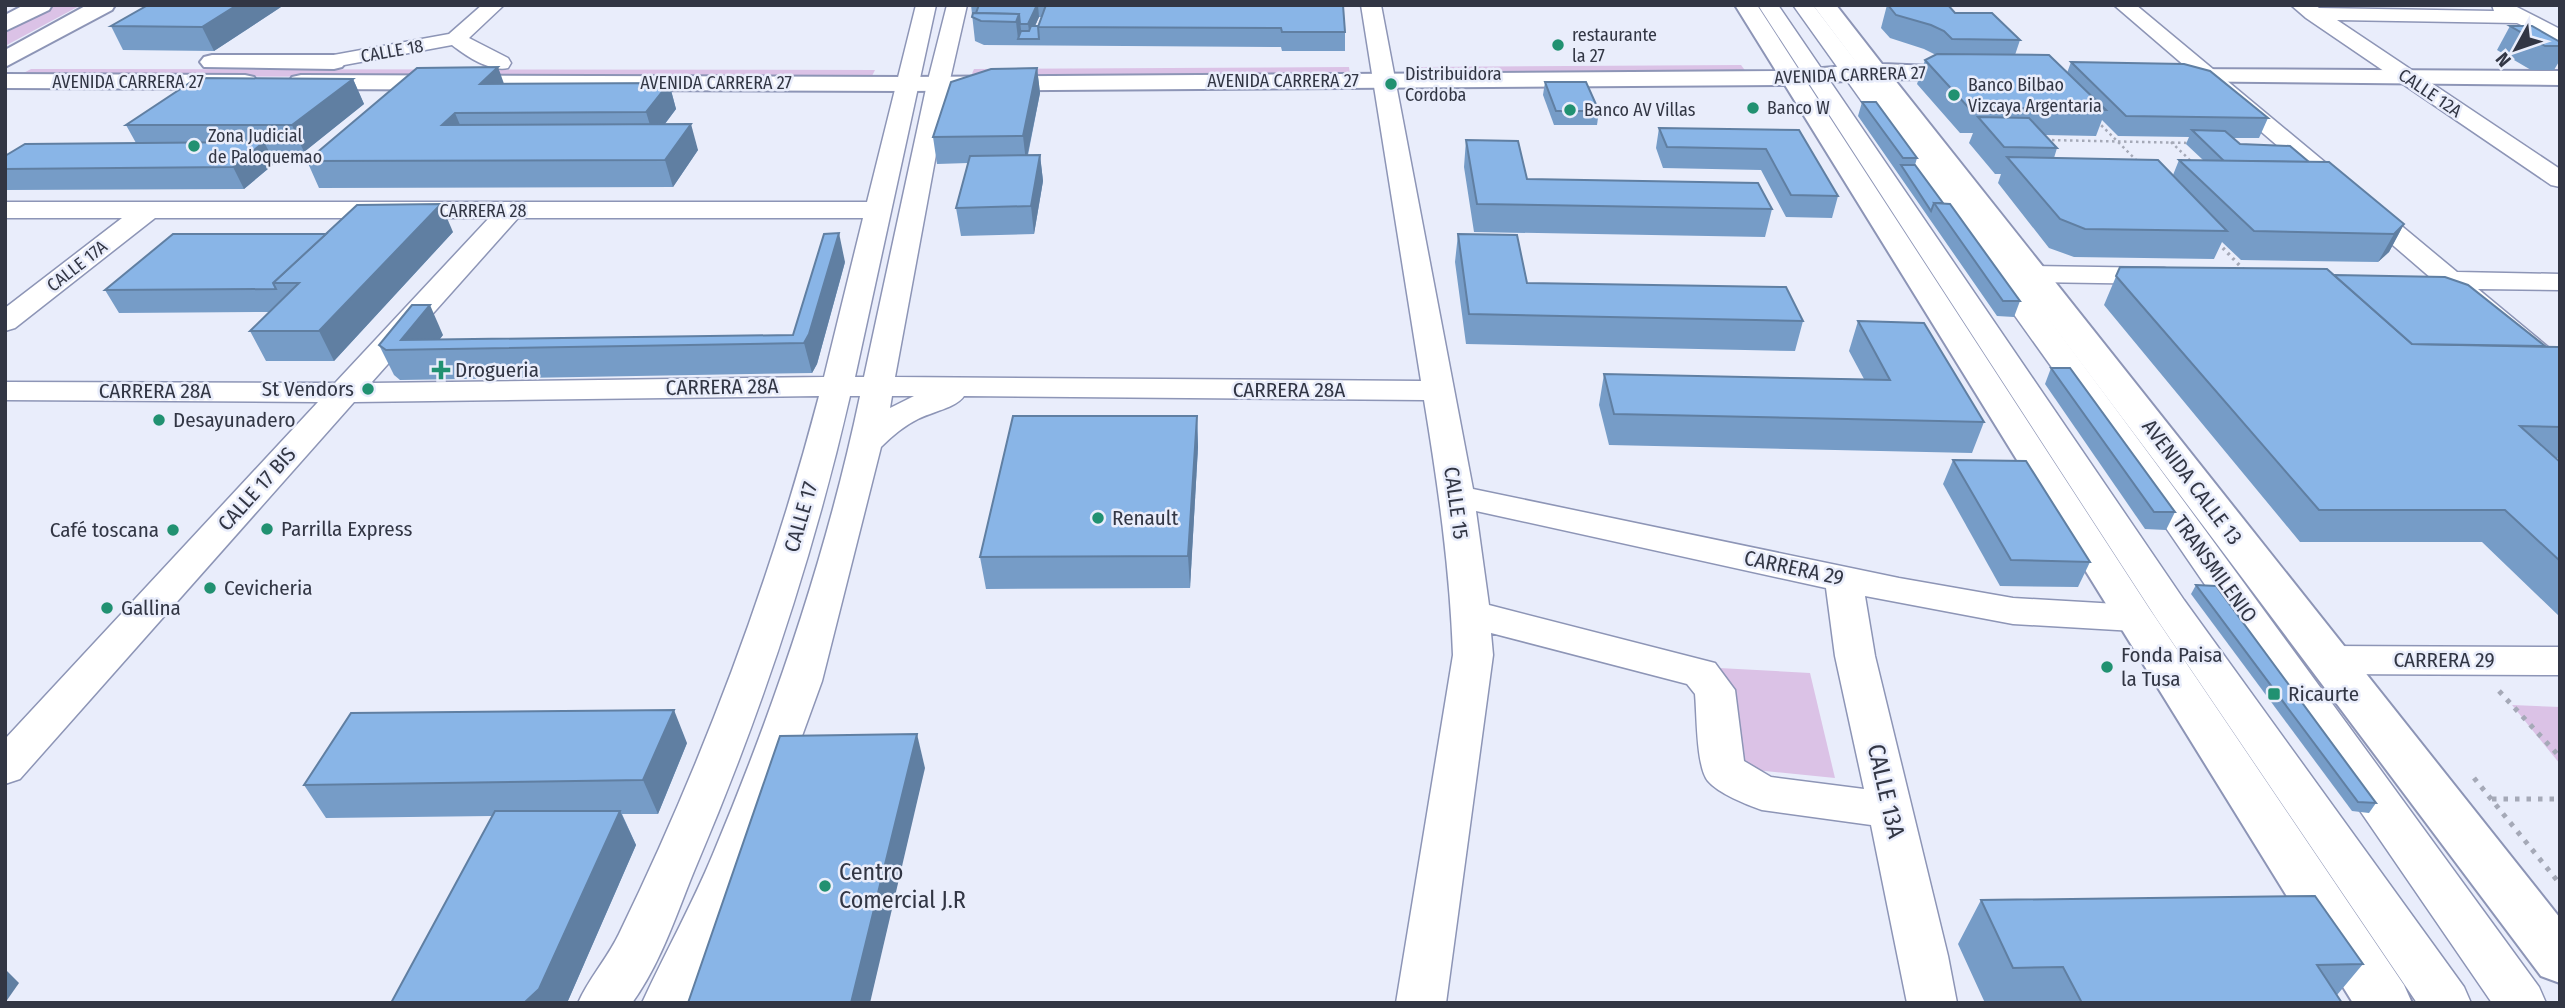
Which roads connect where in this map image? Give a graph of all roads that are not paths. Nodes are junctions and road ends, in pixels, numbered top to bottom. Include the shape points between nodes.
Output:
1 (41, 5) edge
2 (104, 5) edge
3 (494, 5) edge
4 (926, 5) edge
5 (957, 5) edge
6 (1371, 5) edge
7 (1746, 5) edge
8 (1768, 5) edge
9 (1803, 5) edge
10 (1824, 5) edge
11 (2124, 5) edge
12 (2498, 5) edge
13 (2307, 9) edge
14 (2521, 17) junction
15 (5, 24) edge
16 (2560, 37) edge
17 (456, 38) junction
18 (5, 61) edge
19 (328, 62) junction
20 (500, 63) junction
21 (1381, 71) junction
22 (1797, 71) junction
23 (1864, 72) junction
24 (1997, 73) edge
25 (909, 74) junction
26 (942, 74) junction
27 (2142, 75) edge
28 (2209, 76) junction
29 (2560, 78) edge
30 (2411, 79) junction
31 (5, 81) edge
32 (2560, 180) edge
33 (149, 209) junction
34 (5, 210) edge
35 (878, 210) junction
36 (509, 212) junction
37 (2032, 274) junction
38 (2186, 276) edge
39 (2412, 280) edge
40 (2452, 281) junction
41 (2560, 282) edge
42 (5, 322) edge
43 (2560, 373) edge
44 (838, 386) junction
45 (878, 386) junction
46 (976, 388) junction
47 (5, 391) edge
48 (1438, 391) junction
49 (345, 393) junction
50 (866, 443) junction
51 (1457, 496) junction
52 (1844, 579) junction
53 (1471, 614) junction
54 (2134, 618) junction
55 (2328, 660) junction
56 (2560, 661) edge
57 (5, 767) edge
58 (1890, 810) junction
59 (2560, 959) edge
60 (603, 1003) edge
61 (667, 1003) edge
62 (1421, 1003) edge
63 (1933, 1003) edge
64 (2384, 1003) edge
65 (2446, 1003) edge
66 (2521, 1003) edge

1 - 15 main road
2 - 18 main road
3 - 17 street, CALLE 18
4 - 25 street, CALLE 17
5 - 26 street, CALLE 17
6 - 21 street, CALLE 15
7 - 22 main road
8 - 22 street
9 - 23 street, TRANSMILENIO
10 - 23 main road, AVENIDA CALLE 13
11 - 28 street
12 - 14 street
13 - 14 street
13 - 30 street, CALLE 12A
14 - 16 street
17 - 19 street, CALLE 18
17 - 20 street
18 - 19 main road, AVENIDA CARRERA 27
19 - 20 main road, AVENIDA CARRERA 27
20 - 25 main road, AVENIDA CARRERA 27
21 - 22 main road, AVENIDA CARRERA 27
21 - 26 main road, AVENIDA CARRERA 27
21 - 48 street, CALLE 15
22 - 23 main road, AVENIDA CARRERA 27
22 - 54 main road
22 - 65 street
23 - 24 main road, AVENIDA CARRERA 27
23 - 37 main road, AVENIDA CALLE 13
23 - 66 street, TRANSMILENIO via 1973,234
25 - 26 main road, AVENIDA CARRERA 27
25 - 31 main road, AVENIDA CARRERA 27
25 - 35 street, CALLE 17
26 - 45 street, CALLE 17
27 - 28 main road
28 - 30 main road
28 - 40 street
29 - 30 main road
30 - 32 street, CALLE 12A
33 - 34 street, CARRERA 28
33 - 36 street, CARRERA 28
33 - 42 street, CALLE 17A
35 - 36 street, CARRERA 28
35 - 44 street, CALLE 17
36 - 49 street, CALLE 17 BIS
37 - 38 street
37 - 55 main road, AVENIDA CALLE 13
39 - 40 street
40 - 41 street
40 - 43 street
44 - 45 street, CARRERA 28A
44 - 49 street, CARRERA 28A
44 - 60 street, CALLE 17 via 742,705 637,948
45 - 46 street, CARRERA 28A
45 - 50 street, CALLE 17
46 - 48 street, CARRERA 28A
46 - 50 street via 914,407
47 - 49 street, CARRERA 28A
48 - 51 street, CALLE 15
49 - 57 street, CALLE 17 BIS
50 - 61 street, CALLE 17 via 802,681 735,857
51 - 52 street, CARRERA 29
51 - 53 street, CALLE 15
52 - 54 street, CARRERA 29 via 2013,611
52 - 58 street, CALLE 13A via 1855,656
53 - 58 street via 1701,673 1715,690 1724,770 1762,793
53 - 62 street, CALLE 15 via 1473,655
54 - 64 main road
55 - 56 street, CARRERA 29
55 - 59 main road, AVENIDA CALLE 13
58 - 63 street, CALLE 13A

